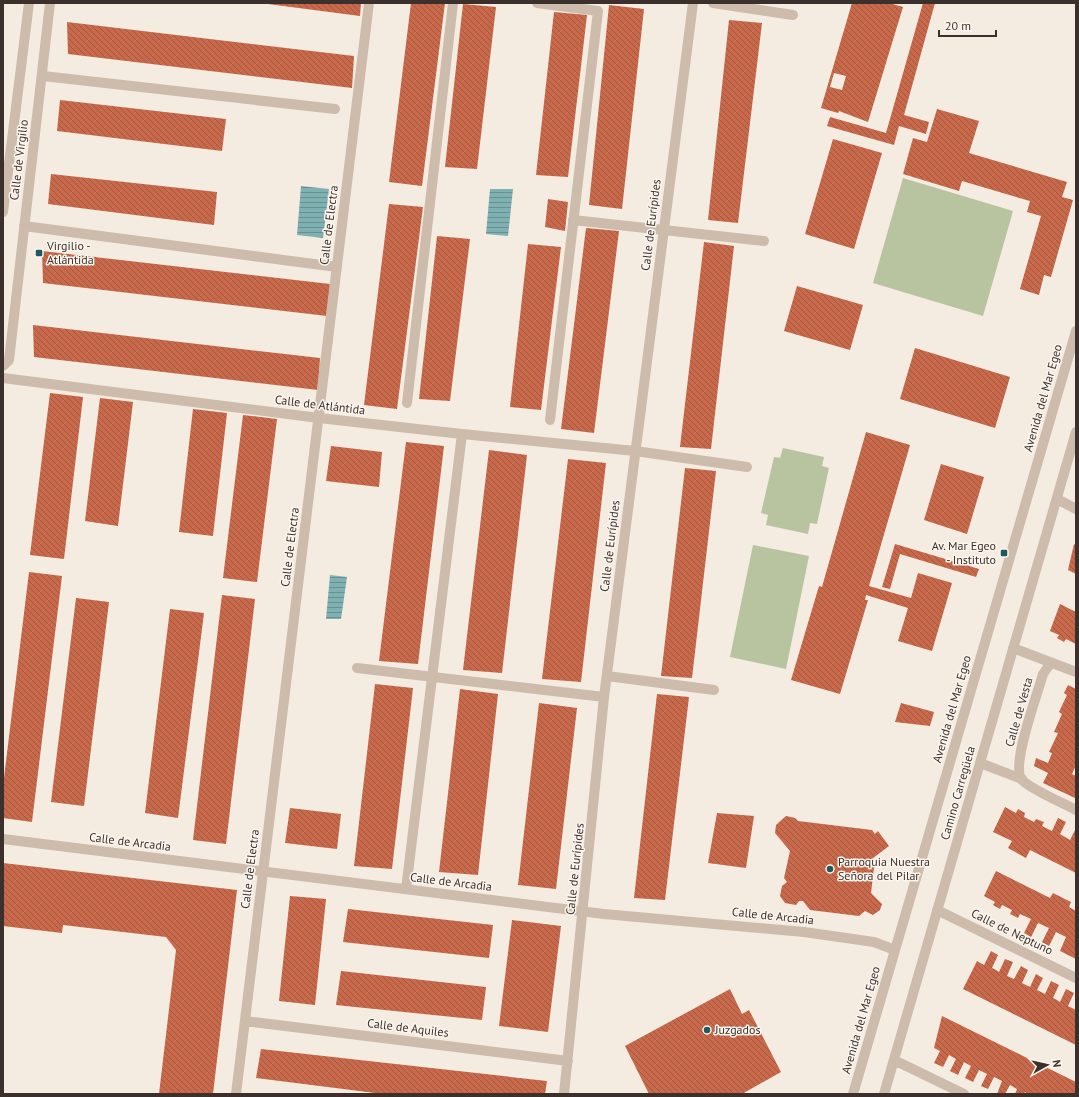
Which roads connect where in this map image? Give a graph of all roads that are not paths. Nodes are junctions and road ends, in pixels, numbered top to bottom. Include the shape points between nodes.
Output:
1 (29, 3) edge
2 (50, 3) edge
3 (369, 3) edge
4 (453, 3) edge
5 (536, 3) edge
6 (693, 3) edge
7 (713, 3) edge
8 (793, 15) dead end
9 (43, 76) junction
10 (335, 109) dead end
11 (3, 212) edge
12 (573, 220) junction
13 (24, 226) junction
14 (663, 230) junction
15 (764, 241) dead end
16 (337, 267) junction
17 (1076, 331) edge
18 (3, 366) edge
19 (3, 378) edge
20 (407, 403) dead end
21 (319, 418) junction
22 (550, 420) dead end
23 (1076, 432) edge
24 (462, 434) junction
25 (635, 451) junction
26 (747, 467) dead end
27 (1056, 499) junction
28 (1076, 509) edge
29 (1013, 648) junction
30 (1050, 664) junction
31 (357, 668) dead end
32 (1076, 672) edge
33 (607, 676) junction
34 (433, 677) junction
35 (714, 690) dead end
36 (604, 697) junction
37 (980, 763) junction
38 (1022, 779) junction
39 (1076, 810) edge
40 (3, 839) edge
41 (263, 871) junction
42 (406, 889) junction
43 (937, 910) junction
44 (584, 911) junction
45 (895, 950) junction
46 (1076, 978) edge
47 (245, 1021) junction
48 (894, 1060) junction
49 (568, 1061) junction
50 (236, 1094) edge
51 (564, 1094) edge
52 (853, 1094) edge
53 (884, 1094) edge
54 (964, 1094) edge

1 - 11 street, Calle de Virgilio
2 - 9 street, Calle de Virgilio
3 - 16 street, Calle de Electra
4 - 20 street
5 - 12 street via 598,10
6 - 14 street, Calle de Eurípides
7 - 8 street
9 - 10 street
9 - 13 street, Calle de Virgilio
12 - 14 street
12 - 22 street
13 - 16 street
13 - 18 street, Calle de Virgilio via 9,360
14 - 15 street
14 - 25 street, Calle de Eurípides
16 - 21 street, Calle de Electra
17 - 45 street, Avenida del Mar Egeo
19 - 21 street, Calle de Atlántida
21 - 24 street, Calle de Atlántida
21 - 41 street, Calle de Electra
23 - 27 street
24 - 25 street, Calle de Atlántida
24 - 34 street
25 - 26 street, Calle de Atlántida
25 - 33 street, Calle de Eurípides
27 - 28 street
27 - 29 street, Camino Carregüela
29 - 30 street
29 - 37 street, Camino Carregüela
30 - 32 street
30 - 38 street, Calle de Vesta via 1043,674 1020,753 1019,770
31 - 34 street
33 - 35 street
33 - 36 street, Calle de Eurípides
34 - 36 street
34 - 42 street
36 - 44 street, Calle de Eurípides
37 - 38 street
37 - 43 street, Camino Carregüela
38 - 39 street via 1029,786
40 - 41 street, Calle de Arcadia
41 - 42 street, Calle de Arcadia
41 - 47 street, Calle de Electra
42 - 44 street, Calle de Arcadia
43 - 46 street, Calle de Neptuno
43 - 48 street, Camino Carregüela
44 - 45 street, Calle de Arcadia via 804,932 874,942
44 - 49 street, Calle de Eurípides
45 - 52 street, Avenida del Mar Egeo
47 - 49 street, Calle de Aquiles
47 - 50 street, Calle de Electra
48 - 53 street, Camino Carregüela
48 - 54 street
49 - 51 street, Calle de Eurípides

